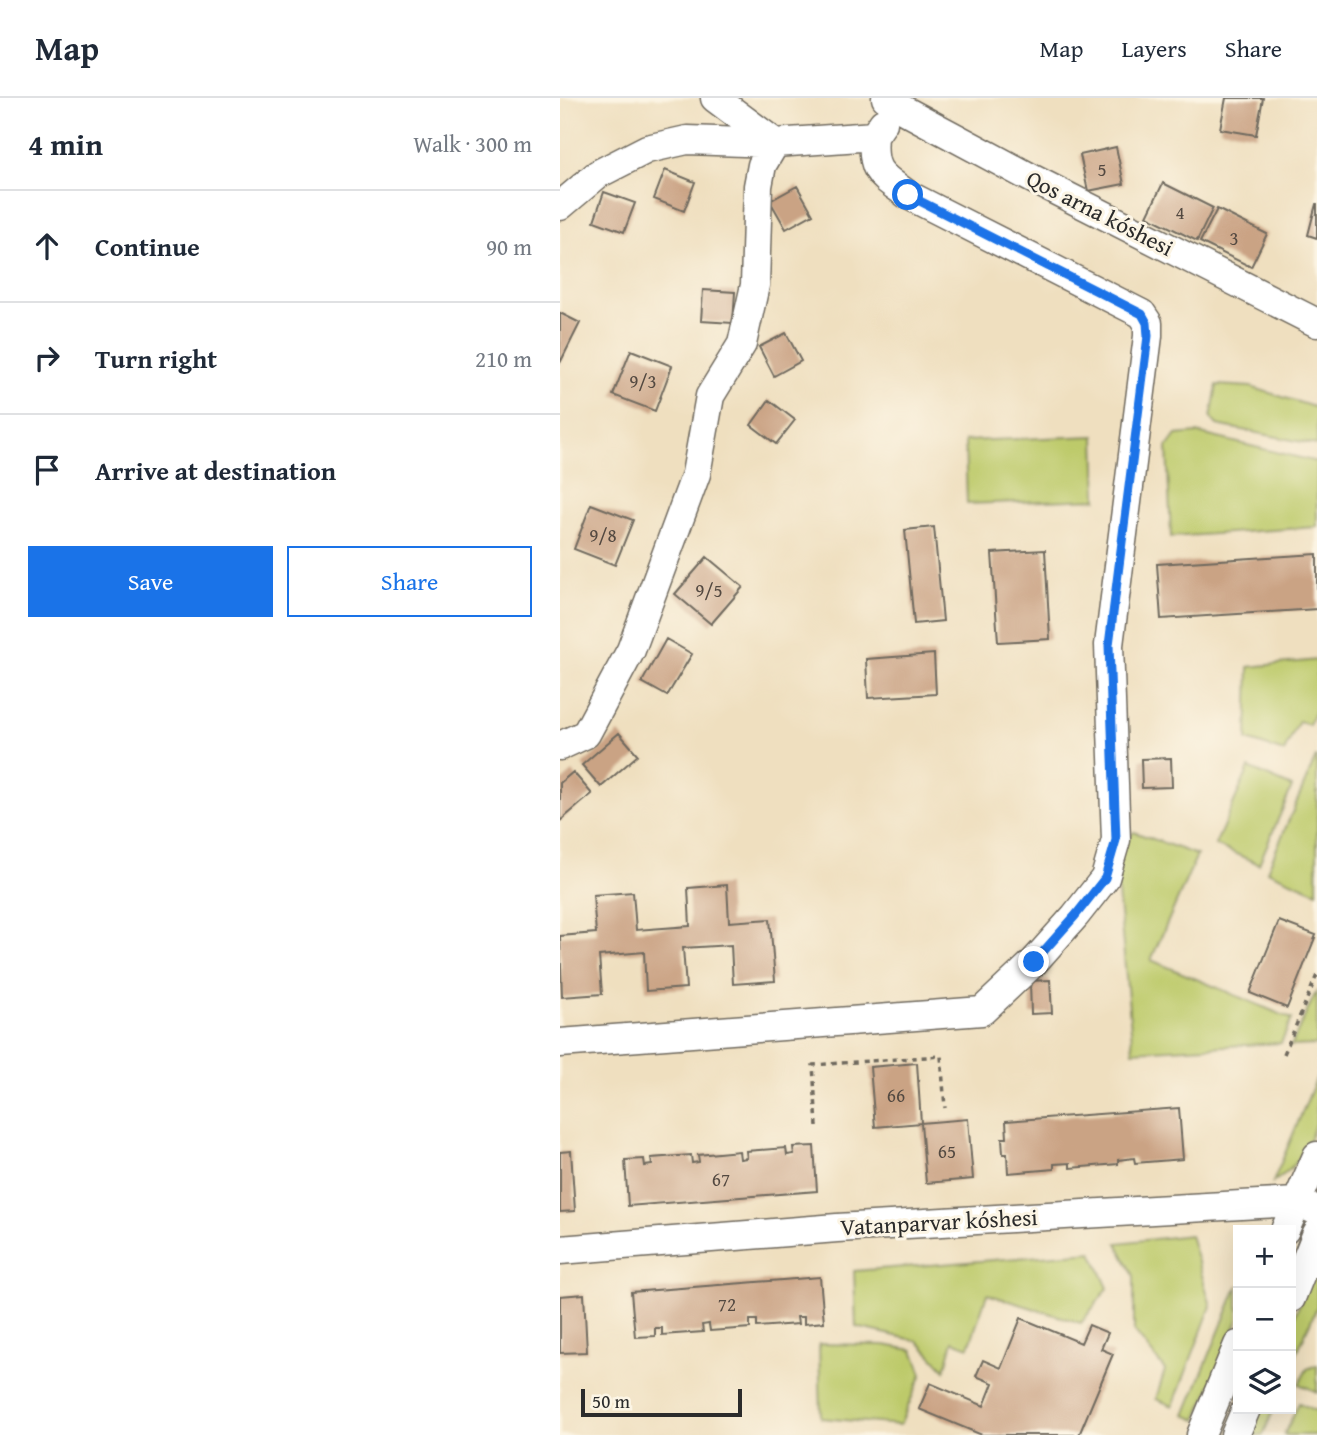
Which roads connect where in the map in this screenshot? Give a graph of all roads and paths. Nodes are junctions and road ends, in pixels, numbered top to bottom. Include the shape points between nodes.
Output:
1 (715, 98) edge
2 (894, 104) edge
3 (874, 136) junction
4 (775, 143) junction
5 (560, 206) edge
6 (1317, 323) edge
7 (560, 746) edge
8 (1317, 975) edge
9 (560, 1043) edge
10 (1284, 1054) dead end
11 (944, 1108) dead end
12 (817, 1126) dead end
13 (1317, 1156) edge
14 (1307, 1207) edge
15 (1290, 1225) edge
16 (1317, 1233) edge
17 (560, 1250) edge
18 (1295, 1288) edge
19 (1236, 1351) edge
20 (1244, 1414) edge
21 (1201, 1435) edge
22 (1235, 1435) edge

1 - 4 street
2 - 3 street
2 - 6 street, Qos arna kóshesi
3 - 4 street
3 - 9 street via 872,155 880,175 908,195 1142,314 1147,323 1109,645 1116,840 1105,878 1034,962 982,1011
4 - 5 street via 687,141 647,149 598,174
4 - 7 street via 762,165 758,186 755,285 742,344 710,396 696,474 631,650 586,734
8 - 10 path
11 - 12 path via 941,1056 813,1066
13 - 14 street
14 - 15 street
14 - 17 street, Vatanparvar kóshesi via 837,1228
16 - 18 street
19 - 21 street
20 - 22 street

